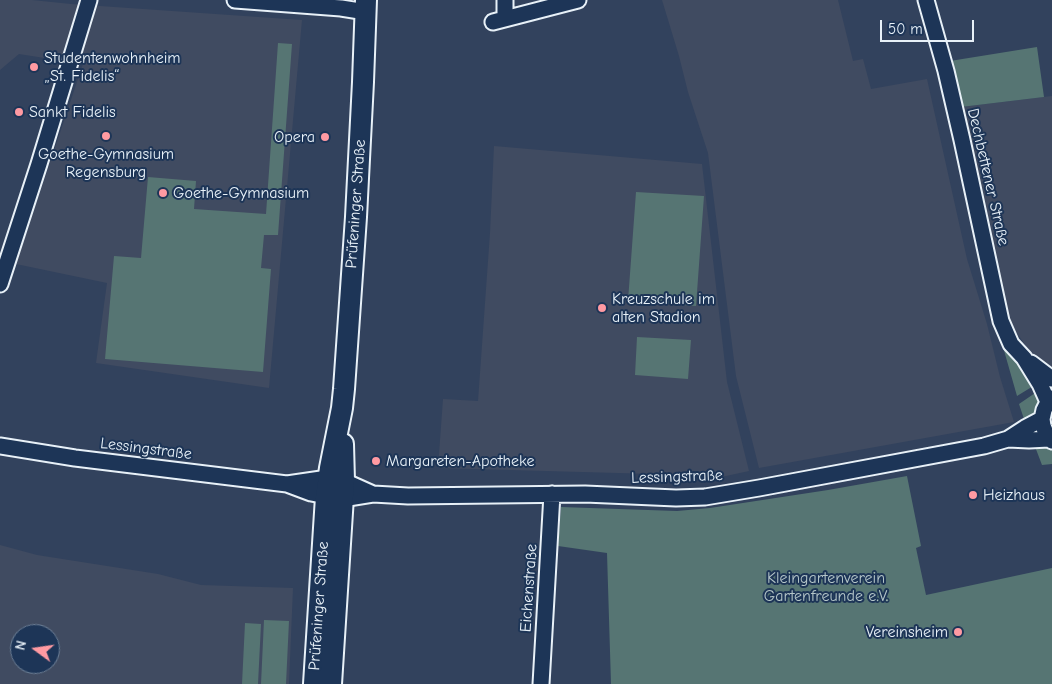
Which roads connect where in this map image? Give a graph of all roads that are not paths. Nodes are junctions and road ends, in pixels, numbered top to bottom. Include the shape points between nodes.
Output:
1 (89, 0) edge
2 (235, 0) edge
3 (505, 0) edge
4 (578, 0) edge
5 (926, 0) edge
6 (366, 6) edge
7 (0, 284) edge
8 (1024, 358) junction
9 (1052, 379) edge
10 (1050, 400) edge
11 (1042, 419) junction
12 (1008, 440) junction
13 (1051, 440) edge
14 (0, 446) edge
15 (335, 489) junction
16 (552, 494) junction
17 (314, 684) edge
18 (331, 684) edge
19 (541, 684) edge

1 - 7 street
2 - 6 street via 341,8
3 - 4 street via 499,20
5 - 8 street, Dechbettener Straße via 946,71 1001,321 1011,344
6 - 15 street, Prüfeninger Straße via 356,207
8 - 9 street, Dechbettener Straße
8 - 10 street, Dechbettener Straße
10 - 11 street, Dechbettener Straße
11 - 12 street, Lessingstraße
11 - 13 street
12 - 13 street, Lessingstraße
12 - 16 street, Lessingstraße via 705,497
14 - 15 street, Lessingstraße via 288,484 311,494
15 - 16 street, Lessingstraße via 408,496
15 - 17 street, Prüfeninger Straße
15 - 18 street, Prüfeninger Straße
16 - 19 street, Eichenstraße

